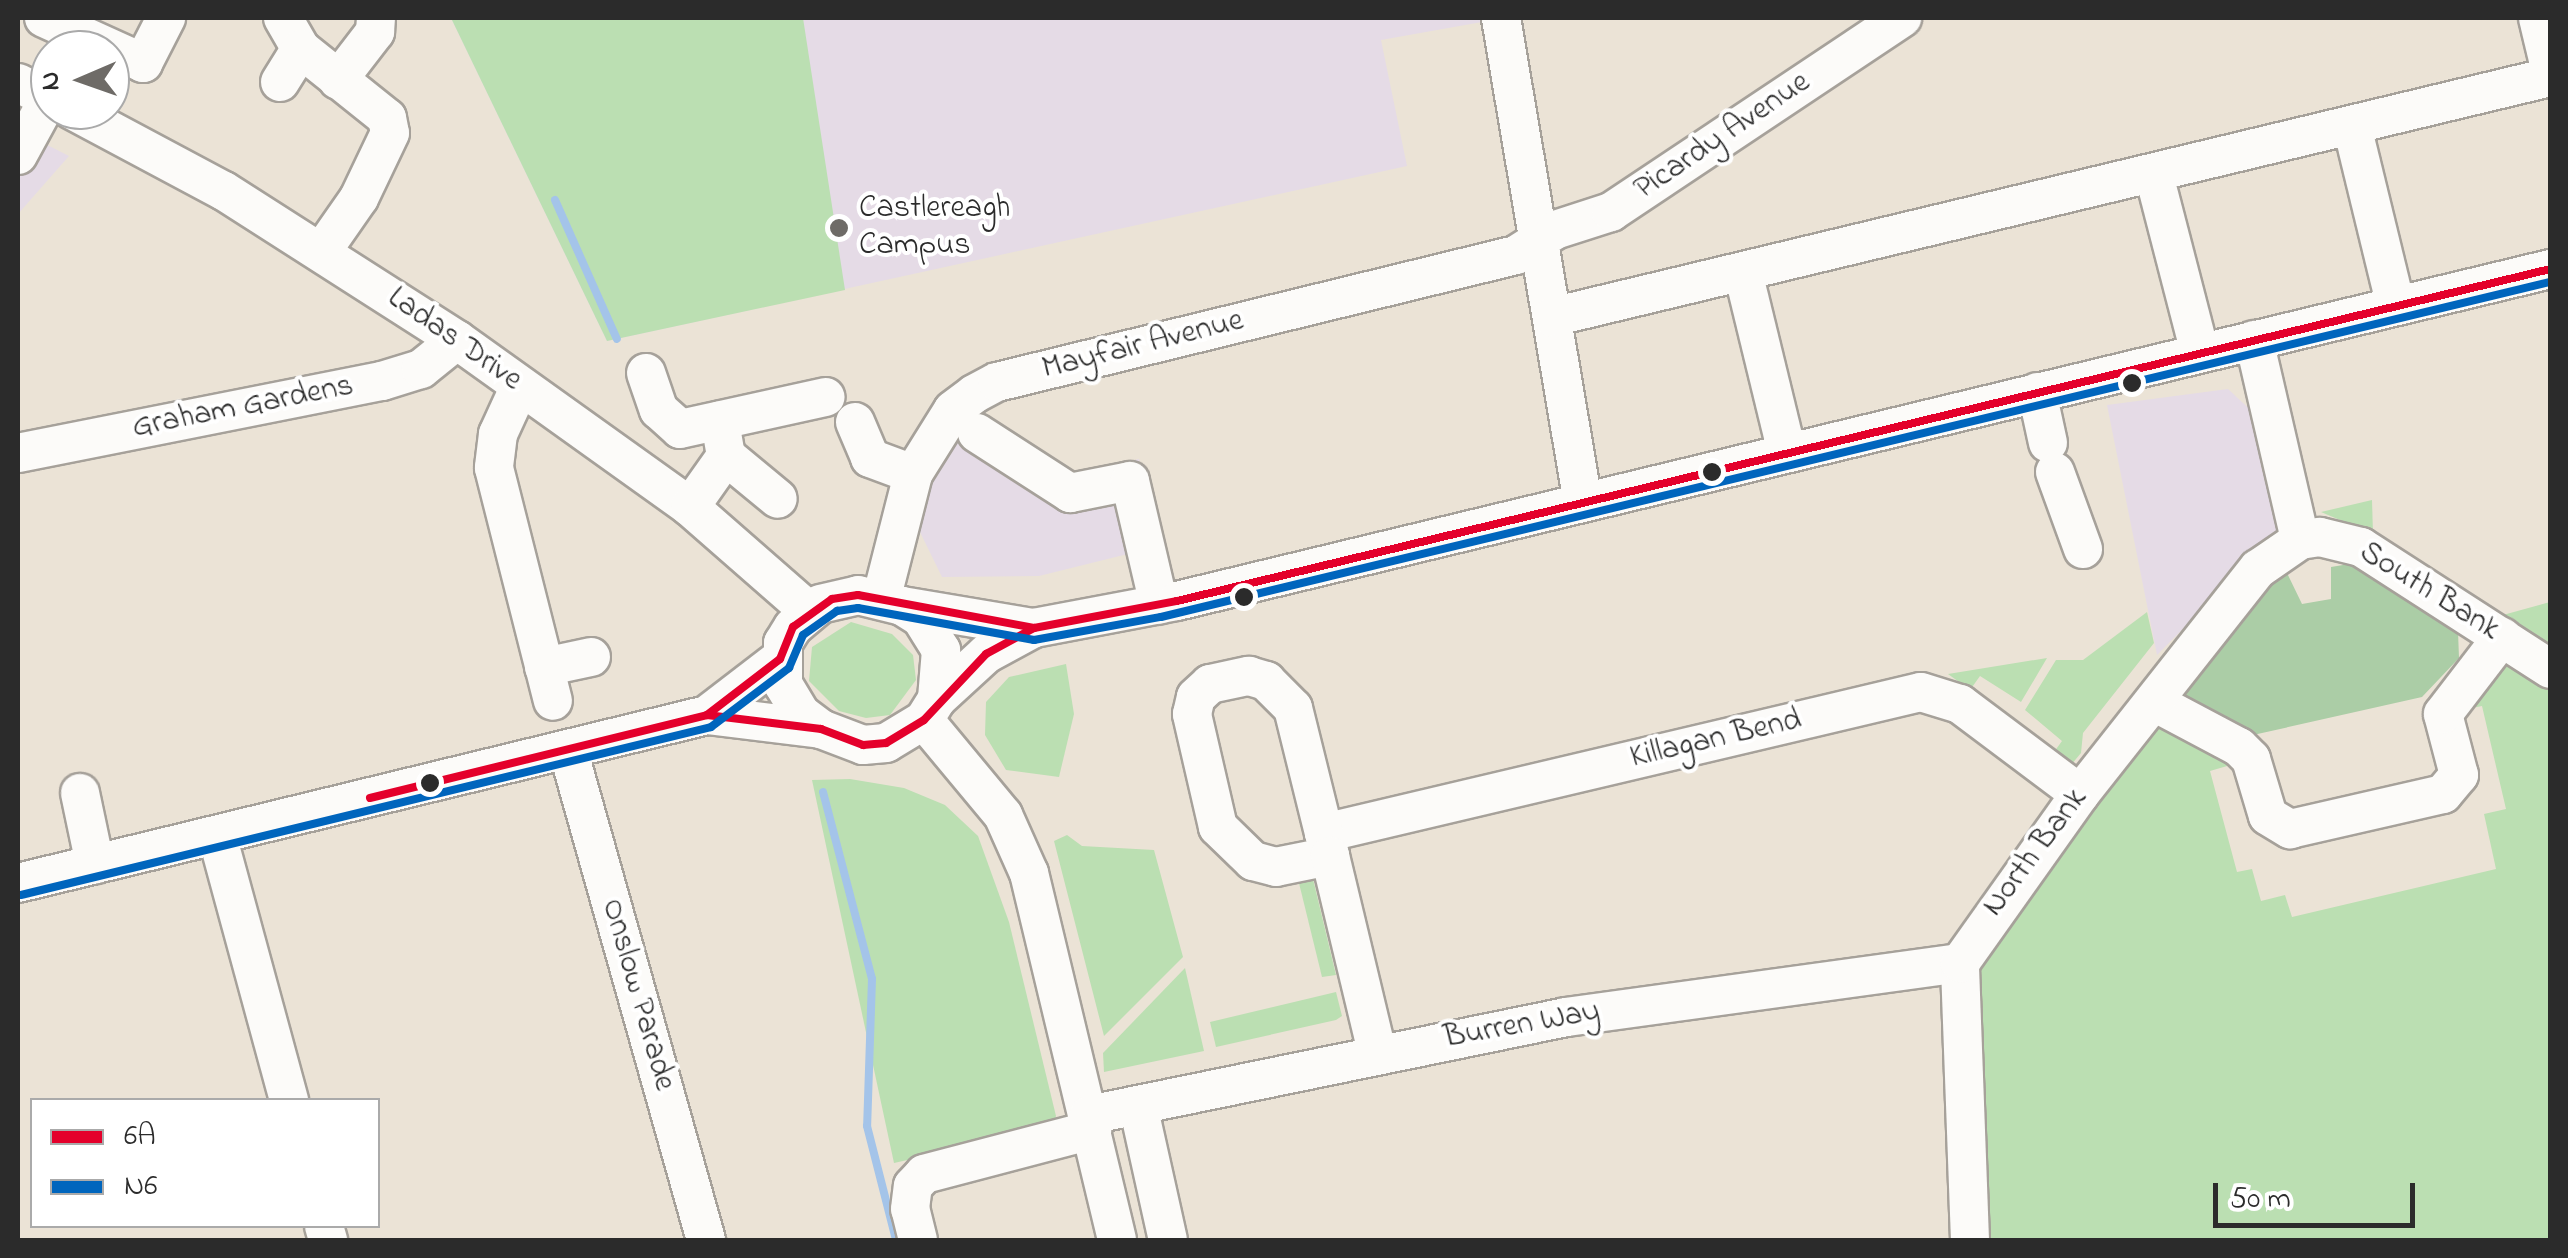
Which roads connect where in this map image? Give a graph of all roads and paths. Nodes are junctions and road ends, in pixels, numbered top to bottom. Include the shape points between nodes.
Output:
1 (44, 18) edge
2 (166, 18) edge
3 (376, 18) edge
4 (1501, 18) edge
5 (1902, 18) edge
6 (2538, 18) edge
7 (292, 33) edge
8 (2550, 68) edge
9 (2550, 77) edge
10 (338, 80) junction
11 (280, 82) dead end
12 (2352, 126) junction
13 (32, 130) edge
14 (108, 130) edge
15 (18, 154) edge
16 (2154, 175) junction
17 (1538, 244) junction
18 (322, 250) junction
19 (2550, 269) edge
20 (1743, 272) junction
21 (2396, 306) junction
22 (1552, 317) junction
23 (457, 340) junction
24 (2254, 340) junction
25 (2200, 353) junction
26 (646, 373) dead end
27 (520, 386) junction
28 (2037, 392) junction
29 (826, 397) dead end
30 (855, 422) dead end
31 (965, 422) junction
32 (723, 439) junction
33 (18, 453) edge
34 (1787, 453) junction
35 (913, 474) junction
36 (778, 499) dead end
37 (1583, 501) junction
38 (690, 508) junction
39 (2300, 540) junction
40 (2083, 549) dead end
41 (892, 603) junction
42 (1159, 604) junction
43 (809, 611) junction
44 (1034, 628) junction
45 (2502, 637) junction
46 (591, 658) dead end
47 (780, 659) junction
48 (2550, 669) edge
49 (2154, 702) junction
50 (931, 710) junction
51 (707, 715) junction
52 (821, 730) junction
53 (568, 750) junction
54 (80, 793) dead end
55 (2080, 794) junction
56 (217, 835) junction
57 (1327, 844) junction
58 (95, 864) junction
59 (18, 883) edge
60 (1960, 963) junction
61 (1377, 1052) junction
62 (288, 1098) edge
63 (1138, 1105) junction
64 (1091, 1122) junction
65 (706, 1240) edge
66 (918, 1240) edge
67 (1117, 1240) edge
68 (1168, 1240) edge
69 (1970, 1240) edge

1 - 2 street via 143,63
3 - 10 street via 375,32
4 - 17 street
5 - 17 street, Picardy Avenue via 1611,212 1554,230
6 - 8 street
7 - 10 street
7 - 11 street
9 - 12 street
10 - 18 street via 387,118 390,133 359,198
12 - 16 street
12 - 21 street
13 - 15 street
14 - 18 street, Ladas Drive
16 - 20 street
16 - 25 street
17 - 22 street
17 - 31 street, Mayfair Avenue via 1516,256 997,382
18 - 23 street, Ladas Drive
19 - 21 street
20 - 22 street
20 - 34 street
21 - 24 street
22 - 37 street
23 - 27 street, Ladas Drive
23 - 33 street, Graham Gardens via 422,369 382,381
24 - 25 street
24 - 39 street
25 - 28 street
26 - 32 street via 659,410 680,429
27 - 38 street, Ladas Drive
27 - 46 street via 498,434 494,468 549,684
28 - 34 street
28 - 40 street
29 - 32 street
30 - 35 street via 870,458
31 - 35 street, Mayfair Avenue
31 - 42 street via 1070,492 1130,480
32 - 36 street
32 - 38 street
34 - 37 street
35 - 41 street, Mayfair Avenue
37 - 42 street
38 - 43 street, Ladas Drive
39 - 45 street, South Bank via 2320,536 2362,547
39 - 49 street, North Bank via 2258,569
41 - 43 street via 844,596
41 - 44 street
41 - 50 street via 920,618 940,650
42 - 44 street
43 - 47 street via 783,643
44 - 50 street via 986,654
45 - 48 street, South Bank
45 - 49 street via 2444,714 2459,775 2442,794 2290,829 2268,816 2251,759 2239,746
47 - 51 street
47 - 52 street via 790,698
49 - 55 street, North Bank
50 - 52 street via 886,744 863,746
50 - 64 street via 1018,841
51 - 52 street
51 - 53 street
53 - 56 street
53 - 65 street, Onslow Parade
54 - 58 street
55 - 57 street, Killagan Bend via 1960,704 1921,692
55 - 60 street, North Bank
56 - 58 street
56 - 62 street
57 - 57 street, Killagan Bend via 1292,708 1281,692 1249,676 1210,684 1196,697 1192,714 1218,827 1253,861 1276,867
57 - 61 street
58 - 59 street
60 - 61 street, Burren Way via 1566,1017
60 - 69 street
61 - 63 street, Burren Way
63 - 64 street, Burren Way
63 - 68 street
64 - 66 street, Burren Way via 942,1165 914,1186 910,1209
64 - 67 street

